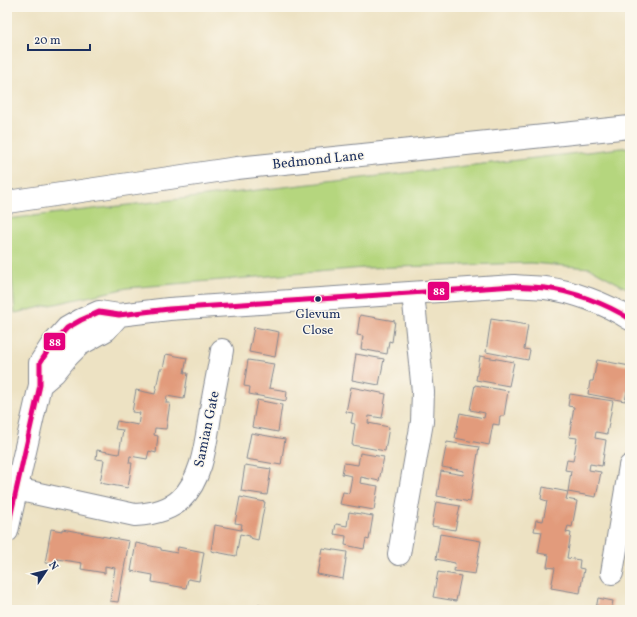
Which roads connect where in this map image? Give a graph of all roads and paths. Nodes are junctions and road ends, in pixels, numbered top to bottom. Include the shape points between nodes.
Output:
1 (630, 127) edge
2 (7, 202) edge
3 (413, 293) junction
4 (630, 319) edge
5 (222, 350) dead end
6 (630, 466) edge
7 (16, 489) junction
8 (7, 531) edge
9 (399, 554) dead end
10 (612, 573) dead end

1 - 2 street, Bedmond Lane via 237,168
3 - 4 street via 514,286 546,288 577,295
3 - 7 street via 169,309 119,315 106,330 79,345 40,385
3 - 9 street via 423,392 422,422
5 - 7 street, Samian Gate via 204,450 196,477 180,500 166,509 135,515
6 - 10 street
7 - 8 street

